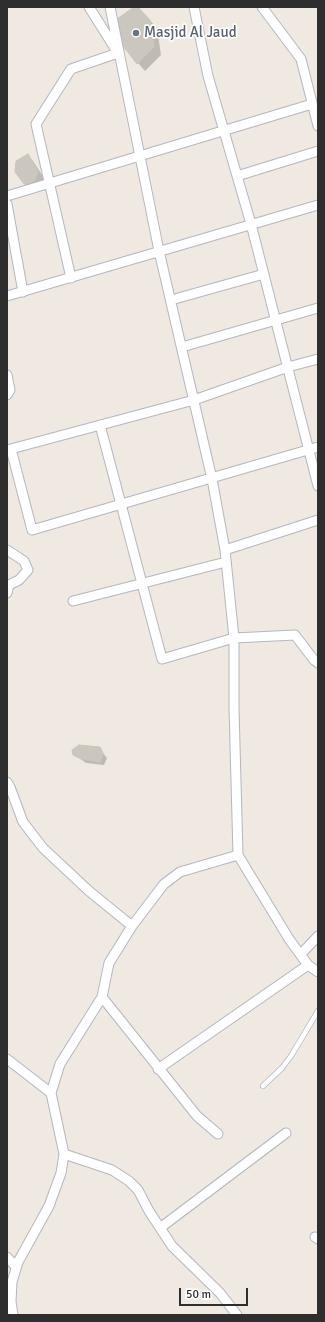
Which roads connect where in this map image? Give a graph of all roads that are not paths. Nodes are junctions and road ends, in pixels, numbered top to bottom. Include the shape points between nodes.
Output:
1 (89, 7) edge
2 (110, 7) edge
3 (194, 7) edge
4 (262, 7) edge
5 (118, 53) junction
6 (312, 104) junction
7 (318, 126) edge
8 (224, 130) junction
9 (318, 151) edge
10 (140, 156) junction
11 (237, 176) junction
12 (50, 183) junction
13 (7, 196) edge
14 (7, 204) edge
15 (318, 205) edge
16 (252, 224) junction
17 (159, 252) junction
18 (264, 274) junction
19 (71, 278) junction
20 (23, 292) junction
21 (7, 296) edge
22 (171, 300) junction
23 (318, 308) edge
24 (276, 320) junction
25 (182, 347) junction
26 (318, 359) edge
27 (288, 367) junction
28 (7, 375) edge
29 (7, 395) edge
30 (194, 400) junction
31 (100, 425) junction
32 (9, 449) edge
33 (313, 449) edge
34 (212, 479) junction
35 (318, 486) edge
36 (121, 505) junction
37 (318, 520) edge
38 (7, 550) edge
39 (226, 550) junction
40 (226, 562) junction
41 (142, 583) junction
42 (7, 593) edge
43 (73, 601) dead end
44 (234, 638) junction
45 (318, 663) edge
46 (7, 782) edge
47 (238, 855) junction
48 (132, 926) junction
49 (318, 936) edge
50 (301, 954) junction
51 (308, 964) junction
52 (318, 972) edge
53 (102, 997) junction
54 (318, 1011) edge
55 (7, 1059) edge
56 (158, 1069) junction
57 (263, 1086) dead end
58 (51, 1093) junction
59 (286, 1133) dead end
60 (218, 1134) dead end
61 (64, 1154) junction
62 (160, 1228) junction
63 (7, 1257) edge
64 (16, 1267) junction
65 (13, 1315) edge
66 (237, 1315) edge

1 - 5 street
2 - 5 street
3 - 8 street via 208,76
4 - 6 street via 300,59
5 - 10 street
5 - 12 street via 71,69 36,124
6 - 7 street
6 - 8 street
8 - 10 street
8 - 11 street
9 - 11 street
10 - 12 street
10 - 17 street
11 - 16 street
12 - 13 street
12 - 19 street
14 - 20 street
15 - 16 street
16 - 17 street
16 - 18 street
17 - 19 street
17 - 22 street
18 - 22 street
18 - 24 street
19 - 20 street
20 - 21 street
22 - 25 street
23 - 24 street
24 - 25 street
24 - 27 street
25 - 30 street
26 - 27 street
27 - 30 street
27 - 33 street
28 - 29 street via 10,390
30 - 31 street
30 - 34 street
31 - 32 street
31 - 36 street
32 - 36 street via 32,530
33 - 34 street
33 - 35 street
34 - 36 street
34 - 39 street
36 - 41 street
37 - 39 street
38 - 42 street via 24,561 28,570 19,580 9,585
39 - 40 street
40 - 41 street
40 - 44 street
41 - 43 street
41 - 44 street via 162,659
44 - 45 street via 294,635
44 - 47 street
46 - 48 street via 23,822 43,848 89,891
47 - 48 street via 180,872 164,884
47 - 50 street
48 - 53 street via 109,963
49 - 50 street
50 - 51 street
51 - 52 street
51 - 56 street
53 - 56 street
53 - 58 street via 60,1064
54 - 57 lane via 291,1056
55 - 58 street
56 - 60 street via 198,1116
58 - 61 street
59 - 62 street
61 - 62 street via 112,1170 129,1181 138,1190
61 - 64 street via 49,1206
62 - 66 street via 172,1246 220,1293
63 - 64 street
64 - 65 street via 12,1282

